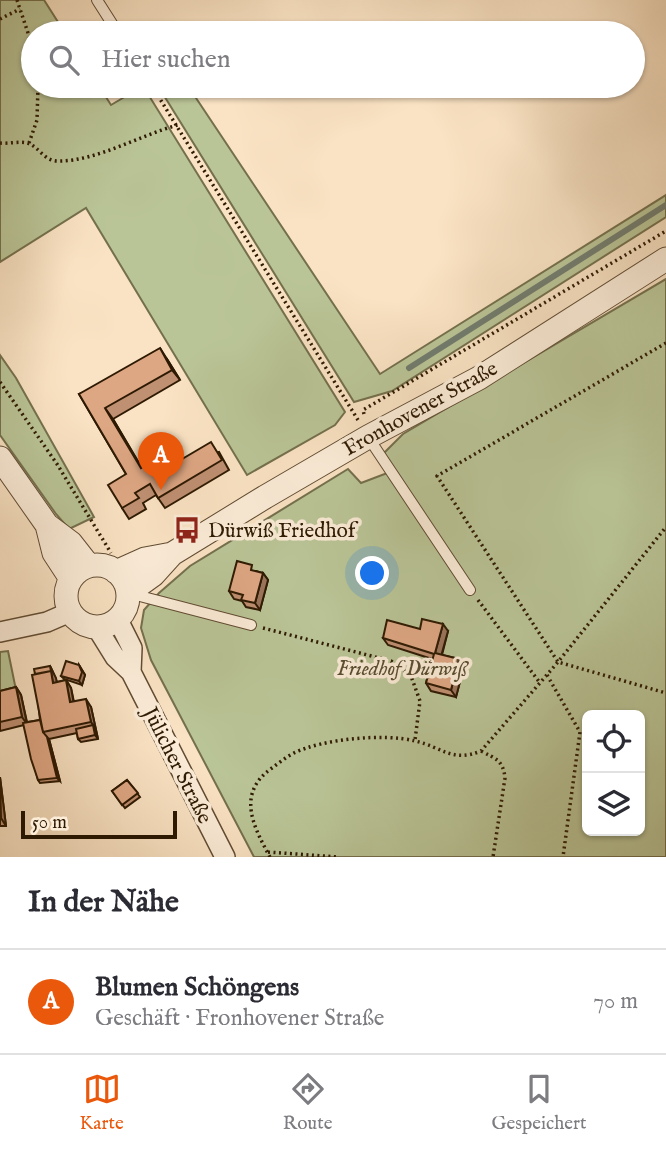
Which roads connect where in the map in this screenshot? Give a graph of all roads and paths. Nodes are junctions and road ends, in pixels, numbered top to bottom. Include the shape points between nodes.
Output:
1 (17, 0) edge
2 (97, 0) edge
3 (20, 9) junction
4 (0, 19) edge
5 (24, 21) edge
6 (110, 21) edge
7 (38, 98) edge
8 (160, 98) edge
9 (178, 125) junction
10 (0, 143) edge
11 (29, 143) junction
12 (666, 231) edge
13 (666, 258) edge
14 (666, 343) edge
15 (0, 382) edge
16 (368, 437) junction
17 (0, 458) edge
18 (666, 527) edge
19 (172, 554) junction
20 (114, 563) junction
21 (80, 573) junction
22 (470, 590) joint
23 (128, 593) junction
24 (70, 612) junction
25 (107, 624) junction
26 (251, 625) joint
27 (0, 632) edge
28 (558, 662) junction
29 (547, 675) junction
30 (540, 682) junction
31 (666, 693) edge
32 (415, 741) junction
33 (481, 751) junction
34 (269, 855) edge
35 (225, 857) edge
36 (338, 857) edge
37 (493, 857) edge
38 (563, 857) edge

1 - 3 path
2 - 6 lane
3 - 4 path
3 - 5 path
7 - 11 path via 37,120
8 - 9 path
9 - 11 path via 61,162 52,161
9 - 16 path
10 - 11 path
12 - 16 path via 363,410
13 - 16 street, Fronhovener Straße via 479,378
14 - 28 path via 437,476
15 - 20 path via 57,464
16 - 19 street, Fronhovener Straße
16 - 22 lane
17 - 21 street via 47,525 71,543
18 - 28 path
19 - 20 street, Fronhovener Straße
19 - 23 street, Fronhovener Straße
20 - 21 street
20 - 23 street
21 - 24 street via 66,590
22 - 30 path
23 - 25 street via 126,608
23 - 26 lane
24 - 25 street via 86,626
24 - 27 street
25 - 35 street, Jülicher Straße via 132,648 131,672
26 - 32 path via 391,662 411,676 420,701
28 - 29 path
28 - 31 path
29 - 30 path
29 - 38 path via 580,732
30 - 33 path
32 - 33 path via 447,754 468,756
32 - 34 path via 380,738 326,743 294,752 261,776 251,791 251,804 257,833
33 - 37 path via 497,760 505,778
34 - 36 path

